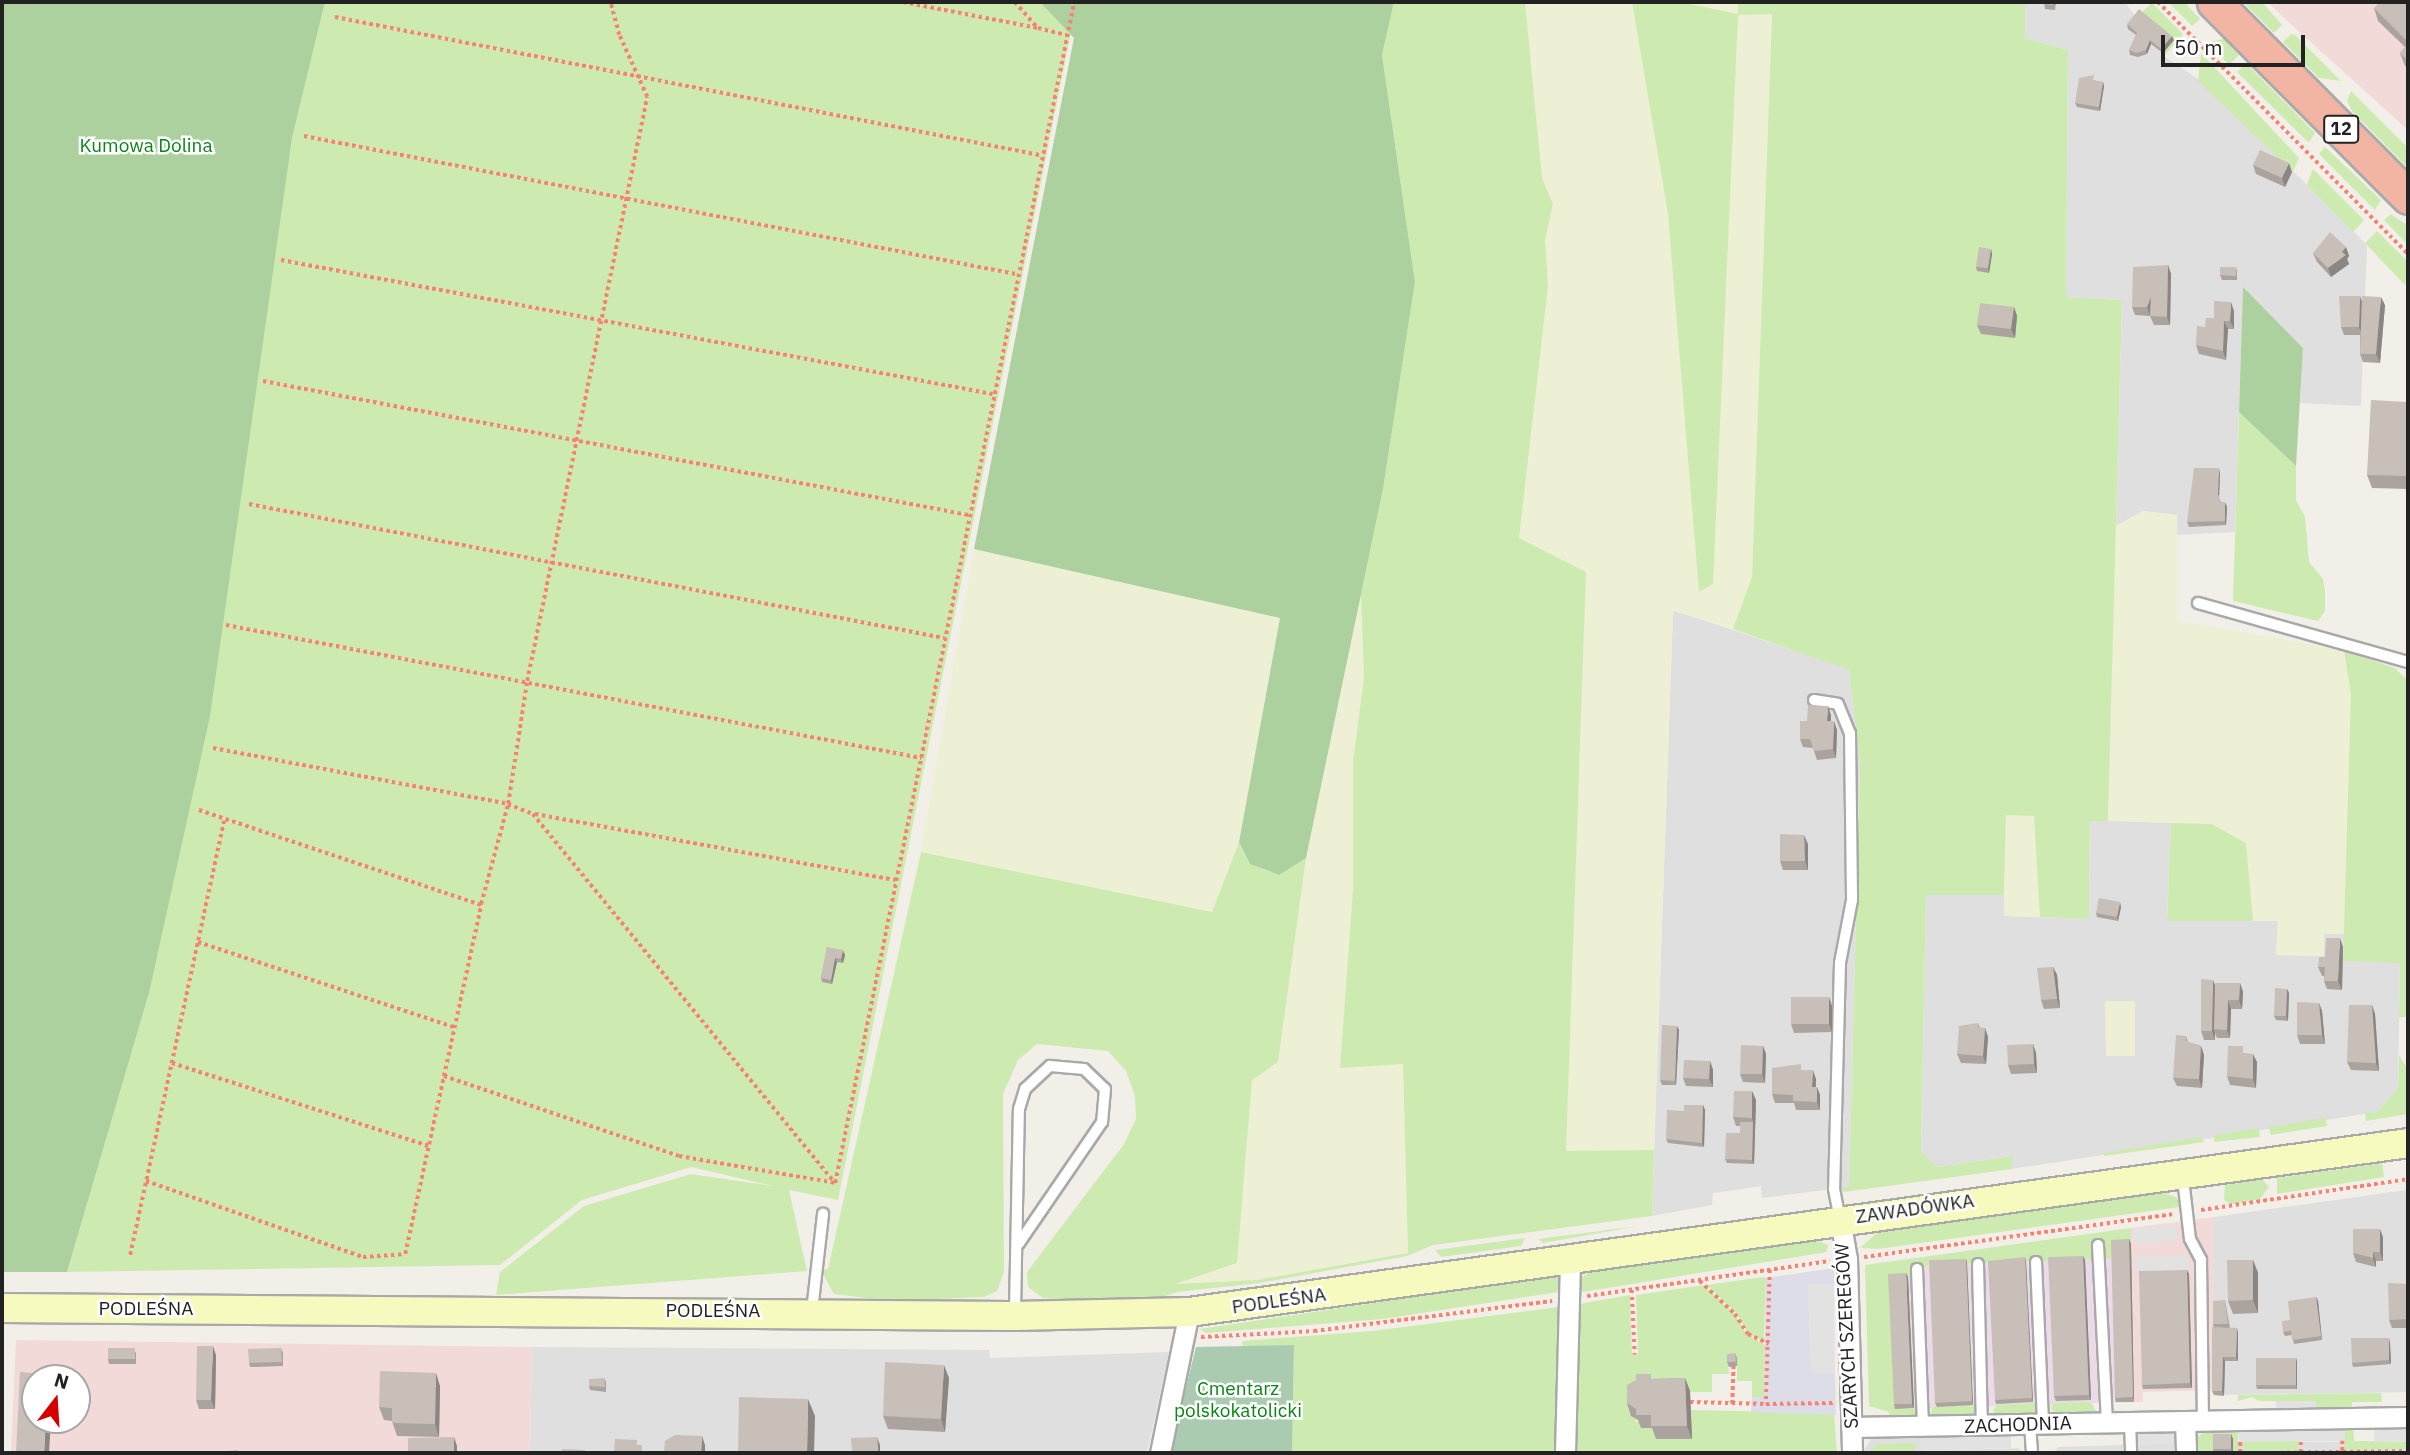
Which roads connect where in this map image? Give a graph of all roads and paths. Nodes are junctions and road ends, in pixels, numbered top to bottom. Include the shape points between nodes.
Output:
1 (610, 2) edge
2 (903, 2) edge
3 (1015, 2) edge
4 (1074, 2) edge
5 (2158, 2) edge
6 (2214, 2) edge
7 (335, 17) dead end
8 (1038, 28) junction
9 (1066, 35) junction
10 (638, 75) junction
11 (304, 136) dead end
12 (1040, 155) junction
13 (2408, 197) edge
14 (626, 199) junction
15 (2408, 254) edge
16 (281, 260) dead end
17 (1016, 274) junction
18 (601, 321) junction
19 (263, 380) dead end
20 (993, 394) junction
21 (576, 441) junction
22 (249, 504) dead end
23 (970, 515) junction
24 (552, 561) junction
25 (2198, 603) dead end
26 (226, 625) dead end
27 (945, 638) junction
28 (2408, 662) edge
29 (527, 681) junction
30 (1814, 701) dead end
31 (214, 748) dead end
32 (921, 758) junction
33 (508, 804) junction
34 (199, 810) dead end
35 (533, 814) junction
36 (224, 821) junction
37 (896, 880) junction
38 (482, 904) junction
39 (198, 942) junction
40 (453, 1027) junction
41 (172, 1063) junction
42 (444, 1076) junction
43 (2408, 1143) edge
44 (429, 1146) junction
45 (2183, 1174) junction
46 (2408, 1178) edge
47 (146, 1181) junction
48 (835, 1183) junction
49 (2188, 1212) junction
50 (823, 1214) dead end
51 (1840, 1219) junction
52 (1019, 1244) junction
53 (2098, 1245) dead end
54 (130, 1255) dead end
55 (1570, 1257) junction
56 (1847, 1259) junction
57 (2036, 1262) dead end
58 (1978, 1264) dead end
59 (1917, 1269) dead end
60 (1770, 1270) junction
61 (1422, 1279) joint
62 (1700, 1281) junction
63 (1632, 1290) junction
64 (1572, 1298) junction
65 (2, 1308) edge
66 (812, 1312) junction
67 (1015, 1316) junction
68 (1192, 1325) junction
69 (1769, 1344) junction
70 (1635, 1355) dead end
71 (1733, 1366) edge
72 (1690, 1402) dead end
73 (1839, 1403) dead end
74 (1732, 1404) junction
75 (1766, 1404) junction
76 (2408, 1417) edge
77 (2130, 1421) junction
78 (2194, 1421) junction
79 (2107, 1422) junction
80 (2037, 1424) junction
81 (1982, 1426) junction
82 (1851, 1427) junction
83 (1923, 1428) junction
84 (2240, 1441) dead end
85 (2342, 1441) dead end
86 (2301, 1442) dead end
87 (2408, 1451) edge
88 (1160, 1453) edge
89 (1565, 1453) edge
90 (1852, 1453) edge
91 (2032, 1453) edge
92 (2131, 1453) edge
93 (2186, 1453) edge
94 (2240, 1453) edge
95 (2266, 1453) edge
96 (2301, 1453) edge
97 (2342, 1453) edge

1 - 10 path
2 - 8 path
3 - 8 path
4 - 9 path
5 - 15 path
6 - 13 highway, 12
7 - 10 path
8 - 9 path
9 - 12 path
10 - 12 path
10 - 14 path via 647,97
11 - 14 path
12 - 17 path
14 - 17 path
14 - 18 path
16 - 18 path
17 - 20 path
18 - 20 path
18 - 21 path
19 - 21 path
20 - 23 path
21 - 23 path
21 - 24 path
22 - 24 path
23 - 27 path
24 - 27 path
24 - 29 path
25 - 28 lane
26 - 29 path
27 - 32 path
29 - 32 path
29 - 33 path
30 - 51 lane via 1838,704 1850,733 1852,900 1840,963 1834,1189
31 - 33 path
32 - 37 path
33 - 35 path
33 - 38 path
34 - 36 path
35 - 37 path
35 - 48 path
36 - 38 path
36 - 39 path
37 - 48 path
38 - 40 path
39 - 40 path
39 - 41 path
40 - 42 path
41 - 44 path
41 - 47 path
42 - 44 path
42 - 48 path via 679,1156
43 - 45 main road, ZAWADÓWKA
44 - 47 path via 405,1254 363,1257
45 - 49 lane
45 - 51 main road, ZAWADÓWKA
46 - 49 path
47 - 54 path
49 - 56 path
49 - 78 lane via 2190,1239 2201,1260
50 - 66 lane
51 - 55 main road, ZAWADÓWKA
51 - 56 street, SZARYCH SZEREGÓW
52 - 52 lane via 1102,1122 1105,1089 1084,1069 1050,1066 1025,1089 1019,1109
52 - 67 lane
53 - 79 lane
55 - 61 main road, ZAWADÓWKA
55 - 64 street
56 - 60 path
56 - 82 street, SZARYCH SZEREGÓW
57 - 80 lane
58 - 81 lane
59 - 83 lane
60 - 62 path
60 - 69 path
61 - 68 main road, PODLEŚNA
62 - 63 path
62 - 69 path via 1721,1298 1748,1334
63 - 64 path
63 - 70 path
64 - 68 path via 1314,1331
64 - 89 street
65 - 66 main road, PODLEŚNA
66 - 67 main road, PODLEŚNA
67 - 68 main road, PODLEŚNA
68 - 88 street
69 - 75 path
71 - 74 path
72 - 74 path
73 - 75 path
74 - 75 path
76 - 78 street, ZACHODNIA
77 - 78 street, ZACHODNIA
77 - 79 street, ZACHODNIA
77 - 92 lane
78 - 93 street
79 - 80 street, ZACHODNIA
80 - 81 street, ZACHODNIA
80 - 91 lane
81 - 83 street, ZACHODNIA
82 - 83 street, ZACHODNIA
82 - 90 street, SZARYCH SZEREGÓW
84 - 94 path
85 - 97 path
86 - 96 path
87 - 97 path
95 - 96 path
96 - 97 path

